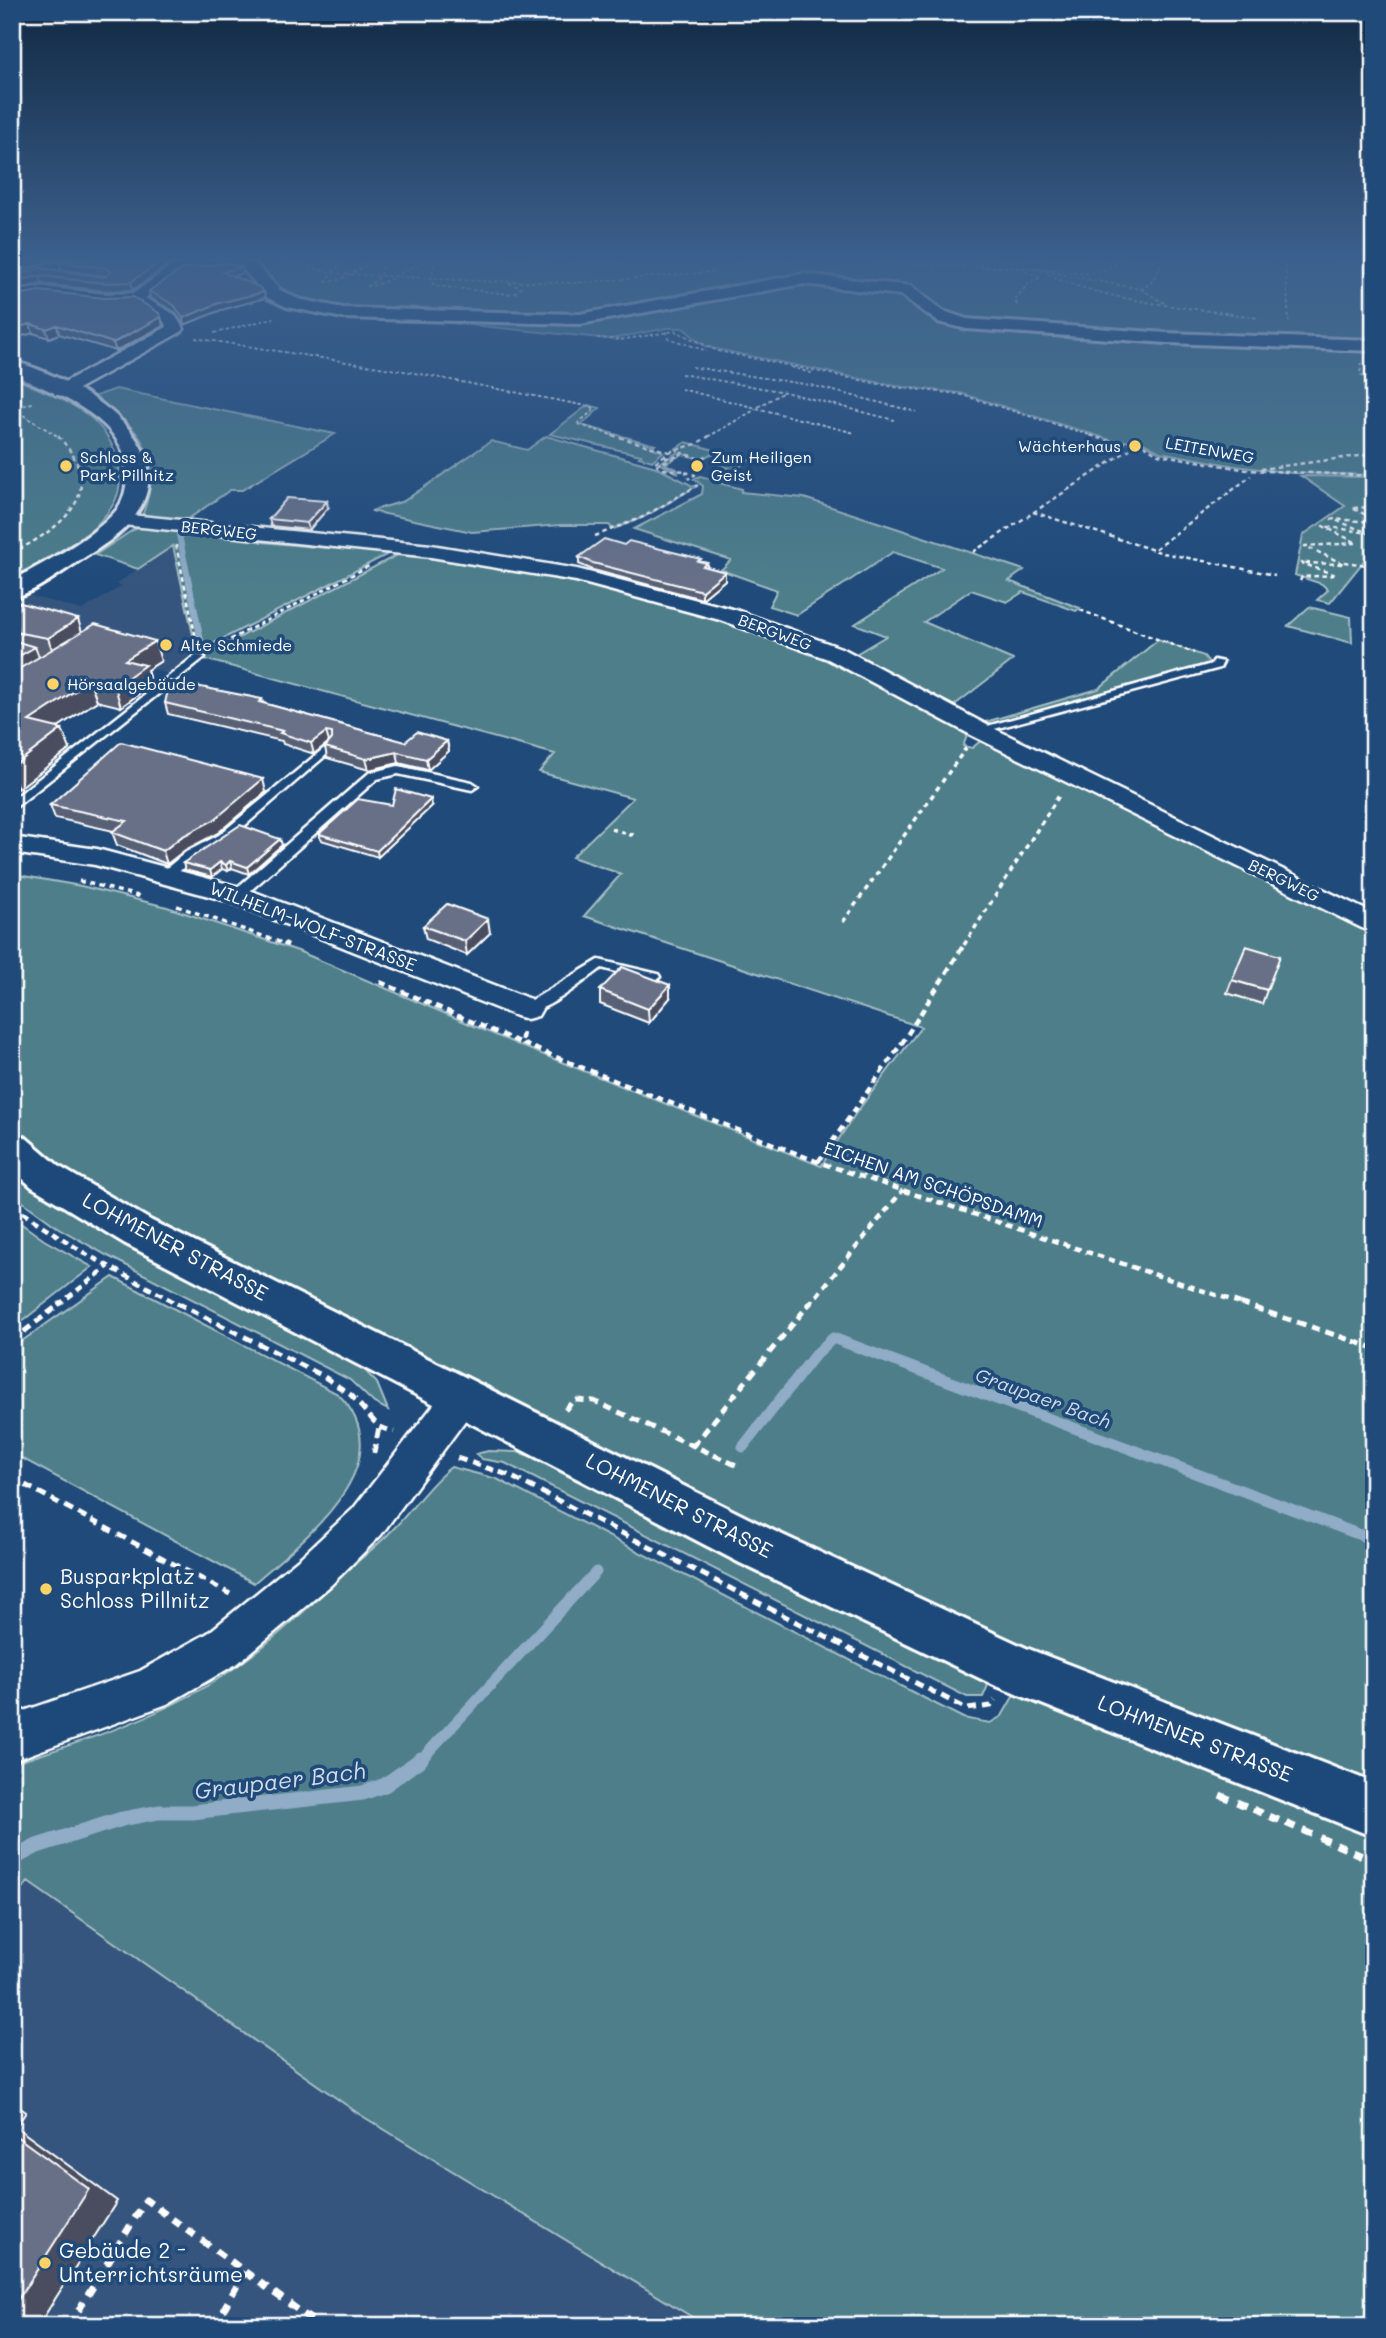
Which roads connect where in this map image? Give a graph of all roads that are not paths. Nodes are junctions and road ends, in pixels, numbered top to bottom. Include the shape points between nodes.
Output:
1 (16, 369) edge
2 (102, 369) edge
3 (61, 391) junction
4 (120, 520) junction
5 (12, 591) edge
6 (200, 657) road end
7 (1218, 662) road end
8 (973, 738) junction
9 (328, 748) edge
10 (472, 786) dead end
11 (12, 806) edge
12 (12, 845) edge
13 (167, 875) junction
14 (237, 895) junction
15 (1374, 925) edge
16 (653, 977) edge
17 (527, 1009) joint
18 (12, 1146) edge
19 (462, 1396) junction
20 (12, 1738) edge
21 (1374, 1810) edge

1 - 3 street
2 - 3 street
3 - 4 street via 106,416 131,444 139,482 135,498
4 - 5 street
4 - 8 street, BERGWEG via 404,548 577,575 729,615 836,654
6 - 11 lane
7 - 8 lane
8 - 15 street, BERGWEG via 1078,779
9 - 13 lane via 231,832 190,855
10 - 14 lane via 415,772 373,776
12 - 13 street, WILHELM-WOLF-STRASSE via 97,857
13 - 14 street, WILHELM-WOLF-STRASSE
14 - 17 street, WILHELM-WOLF-STRASSE
16 - 17 lane via 598,964
18 - 19 street, LOHMENER STRASSE via 46,1177 138,1232
19 - 20 street via 367,1521 316,1571 223,1648 151,1689
19 - 21 street, LOHMENER STRASSE via 757,1547 1012,1667

